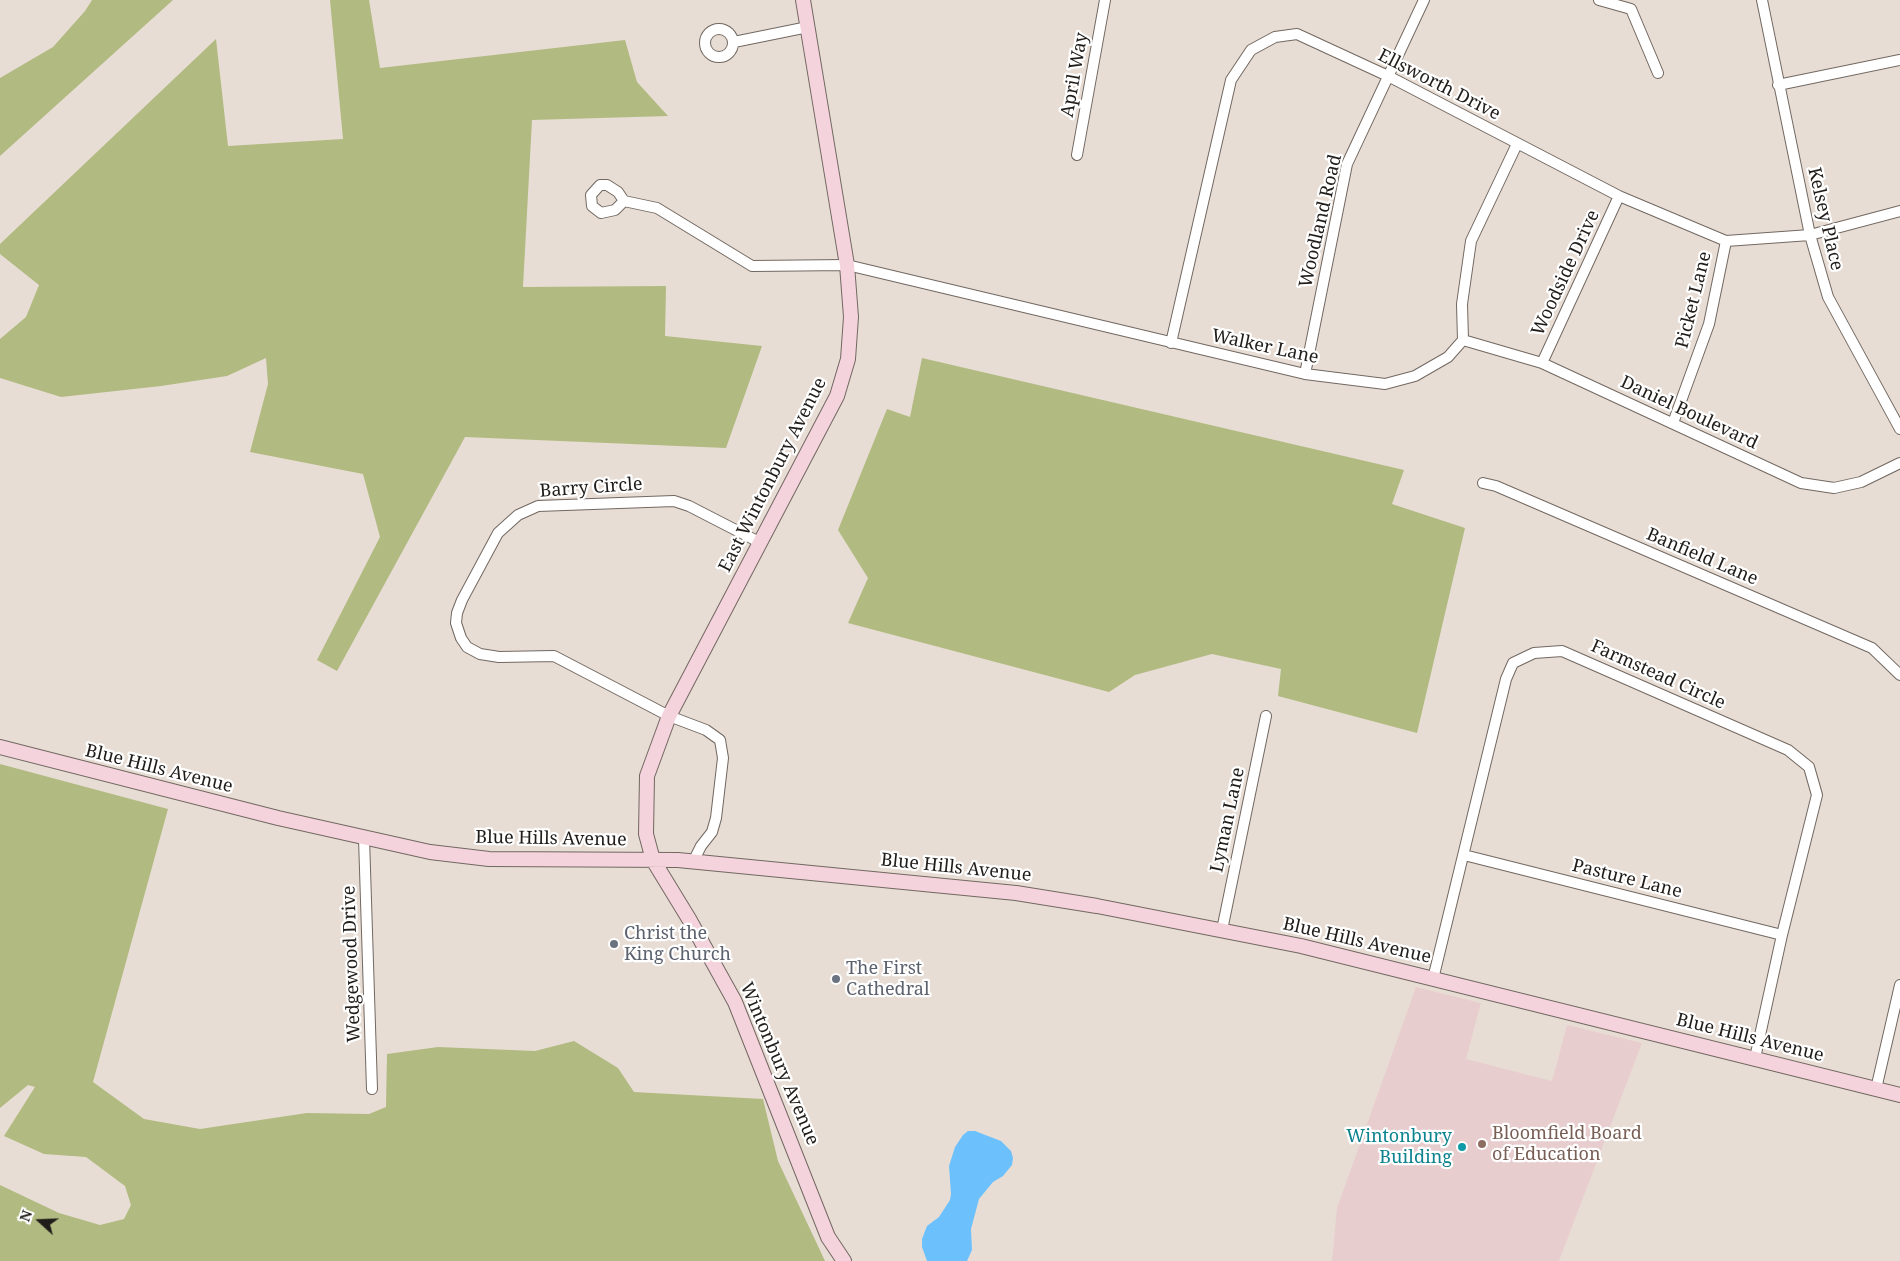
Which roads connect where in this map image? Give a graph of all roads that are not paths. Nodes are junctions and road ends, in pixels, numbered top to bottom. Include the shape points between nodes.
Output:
1 (803, 0) edge
2 (1105, 0) edge
3 (1424, 0) edge
4 (1599, 0) edge
5 (1762, 0) edge
6 (808, 27) junction
7 (734, 42) dead end
8 (1900, 60) edge
9 (1658, 73) dead end
10 (1388, 76) junction
11 (1778, 85) junction
12 (1517, 144) junction
13 (1077, 156) dead end
14 (1619, 196) junction
15 (624, 201) dead end
16 (1900, 211) edge
17 (1810, 235) junction
18 (1726, 241) junction
19 (847, 265) junction
20 (1463, 340) junction
21 (1171, 343) junction
22 (1542, 363) junction
23 (1305, 374) junction
24 (1673, 423) junction
25 (1900, 429) edge
26 (1900, 463) edge
27 (1483, 483) dead end
28 (761, 543) junction
29 (1900, 675) edge
30 (669, 716) junction
31 (1266, 716) dead end
32 (0, 747) edge
33 (364, 838) junction
34 (1464, 855) junction
35 (653, 860) junction
36 (693, 862) junction
37 (1222, 930) junction
38 (1782, 935) junction
39 (1433, 979) junction
40 (1900, 985) edge
41 (1755, 1058) junction
42 (372, 1089) dead end
43 (1876, 1089) junction
44 (1900, 1095) edge
45 (844, 1261) edge

1 - 6 main road, East Wintonbury Avenue
2 - 13 street, April Way
3 - 10 street, Woodland Road
4 - 9 street via 1631,9
5 - 11 street, Kelsey Place
6 - 7 street
6 - 19 main road, East Wintonbury Avenue
8 - 11 street
10 - 12 street, Ellsworth Drive
10 - 21 street, Ellsworth Drive via 1297,34 1275,37 1251,50 1231,80
10 - 23 street, Woodland Road via 1347,164
11 - 17 street, Kelsey Place
12 - 14 street, Ellsworth Drive
12 - 20 street via 1471,241 1462,304
14 - 18 street, Ellsworth Drive
14 - 22 street, Woodside Drive
15 - 19 street, Walker Lane via 657,208 752,266
16 - 17 street, Ellsworth Drive
17 - 18 street, Ellsworth Drive
17 - 25 street, Kelsey Place via 1828,297
18 - 24 street, Picket Lane via 1709,324
19 - 21 street, Walker Lane
19 - 28 main road, East Wintonbury Avenue via 851,317 848,359 837,396
20 - 22 street, Daniel Boulevard
20 - 23 street, Walker Lane via 1440,362 1415,376 1385,384
21 - 23 street, Walker Lane
22 - 24 street, Daniel Boulevard
24 - 26 street, Daniel Boulevard via 1801,483 1834,488 1861,482
27 - 29 street, Banfield Lane via 1872,648
28 - 30 main road, East Wintonbury Avenue
28 - 30 street, Barry Circle via 688,506 663,500 538,506 513,519 498,533 488,549 458,608 457,629 465,645 492,657 554,656
30 - 35 main road, East Wintonbury Avenue via 647,776 646,834
30 - 36 street, Barry Circle via 713,734 722,747 716,818 712,832
31 - 37 street, Lyman Lane
32 - 33 main road, Blue Hills Avenue
33 - 35 main road, Blue Hills Avenue via 430,852 489,859
33 - 42 street, Wedgewood Drive
34 - 38 street, Pasture Lane
34 - 38 street, Farmstead Circle via 1506,679 1513,663 1534,653 1562,651 1788,750 1808,767 1817,795
34 - 39 street, Farmstead Circle
35 - 36 main road, Blue Hills Avenue
35 - 45 main road, Wintonbury Avenue via 694,926 735,1002 828,1237
36 - 37 main road, Blue Hills Avenue via 1039,896
37 - 39 main road, Blue Hills Avenue
38 - 41 street, Farmstead Circle
39 - 41 main road, Blue Hills Avenue
40 - 43 street
41 - 43 main road, Blue Hills Avenue
43 - 44 main road, Blue Hills Avenue

